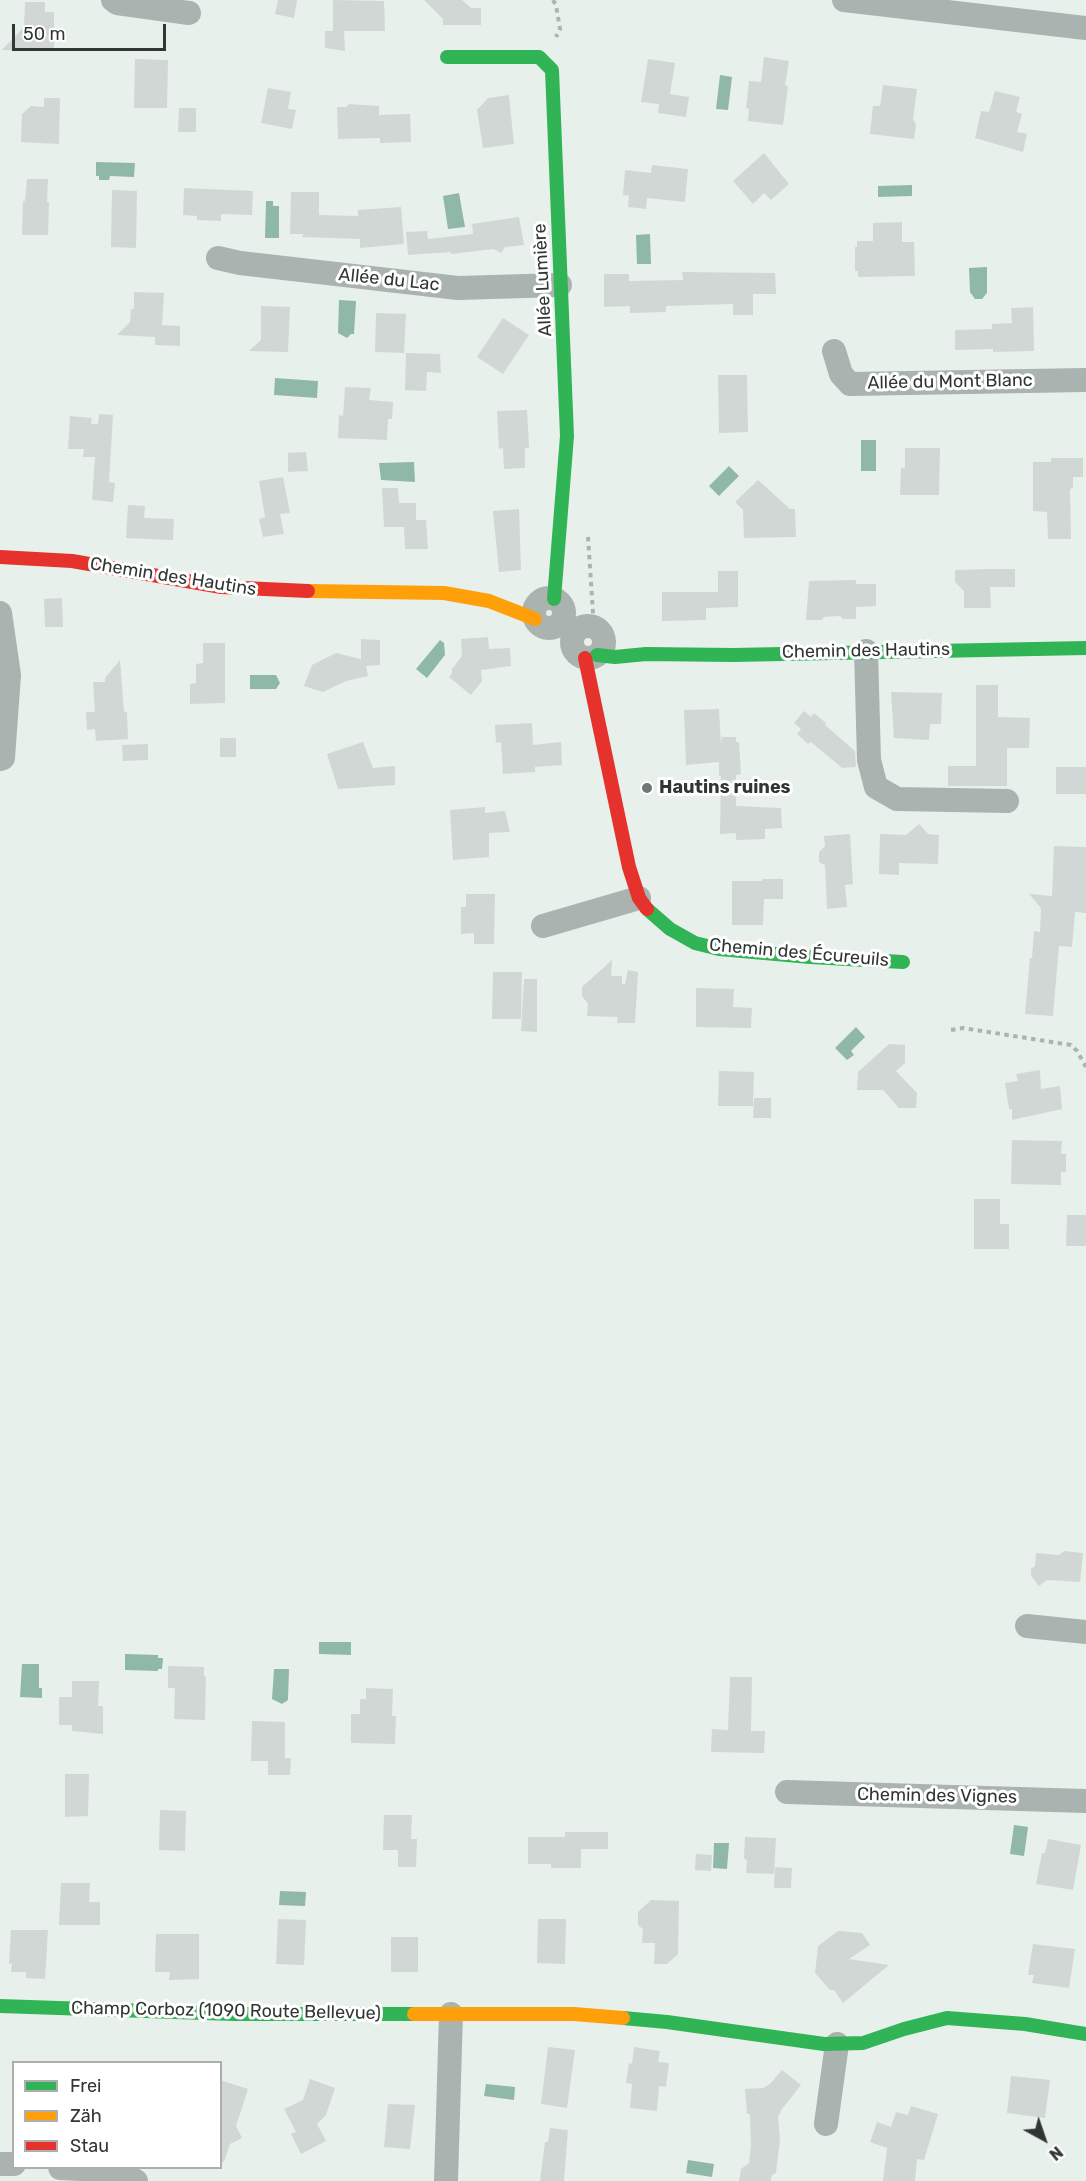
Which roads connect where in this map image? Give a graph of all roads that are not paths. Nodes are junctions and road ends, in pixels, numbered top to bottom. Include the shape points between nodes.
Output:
1 (113, 0) edge
2 (844, 0) edge
3 (189, 13) dead end
4 (1086, 28) edge
5 (447, 57) dead end
6 (218, 258) dead end
7 (560, 285) junction
8 (834, 351) dead end
9 (1086, 380) edge
10 (0, 557) edge
11 (489, 601) joint
12 (549, 611) junction
13 (0, 613) edge
14 (589, 645) junction
15 (1086, 648) edge
16 (866, 651) junction
17 (646, 654) joint
18 (0, 759) edge
19 (1006, 801) dead end
20 (639, 898) junction
21 (543, 926) dead end
22 (903, 962) dead end
23 (1027, 1626) dead end
24 (1086, 1632) edge
25 (787, 1792) dead end
26 (1086, 1801) edge
27 (0, 2006) edge
28 (451, 2014) junction
29 (1086, 2034) edge
30 (837, 2044) junction
31 (826, 2124) dead end
32 (80, 2169) edge
33 (136, 2181) edge
34 (446, 2181) edge

1 - 3 street
2 - 4 street
5 - 7 street, Allée Lumière via 539,57 552,70
6 - 7 street, Allée du Lac via 458,288
7 - 12 street, Allée Lumière via 567,436
8 - 9 street, Allée du Mont Blanc via 850,384
10 - 11 street, Chemin des Hautins via 72,561 240,589 444,593
11 - 12 street, Chemin des Hautins
12 - 14 street, Chemin des Hautins
13 - 18 street via 9,675
14 - 17 street, Chemin des Hautins
14 - 20 street, Chemin des Écureuils via 629,867
15 - 16 street, Chemin des Hautins
16 - 17 street, Chemin des Hautins
16 - 19 street via 869,760 876,788 897,799
20 - 21 street
20 - 22 street, Chemin des Écureuils via 670,929 695,943 719,949
23 - 24 street
25 - 26 street, Chemin des Vignes
27 - 28 street, Champ Corboz (1090 Route Bellevue) via 234,2014
28 - 30 street, Champ Corboz (1090 Route Bellevue) via 574,2014
28 - 34 street
29 - 30 street, Champ Corboz (1090 Route Bellevue) via 947,2018 863,2043
30 - 31 street
32 - 33 street via 119,2171

